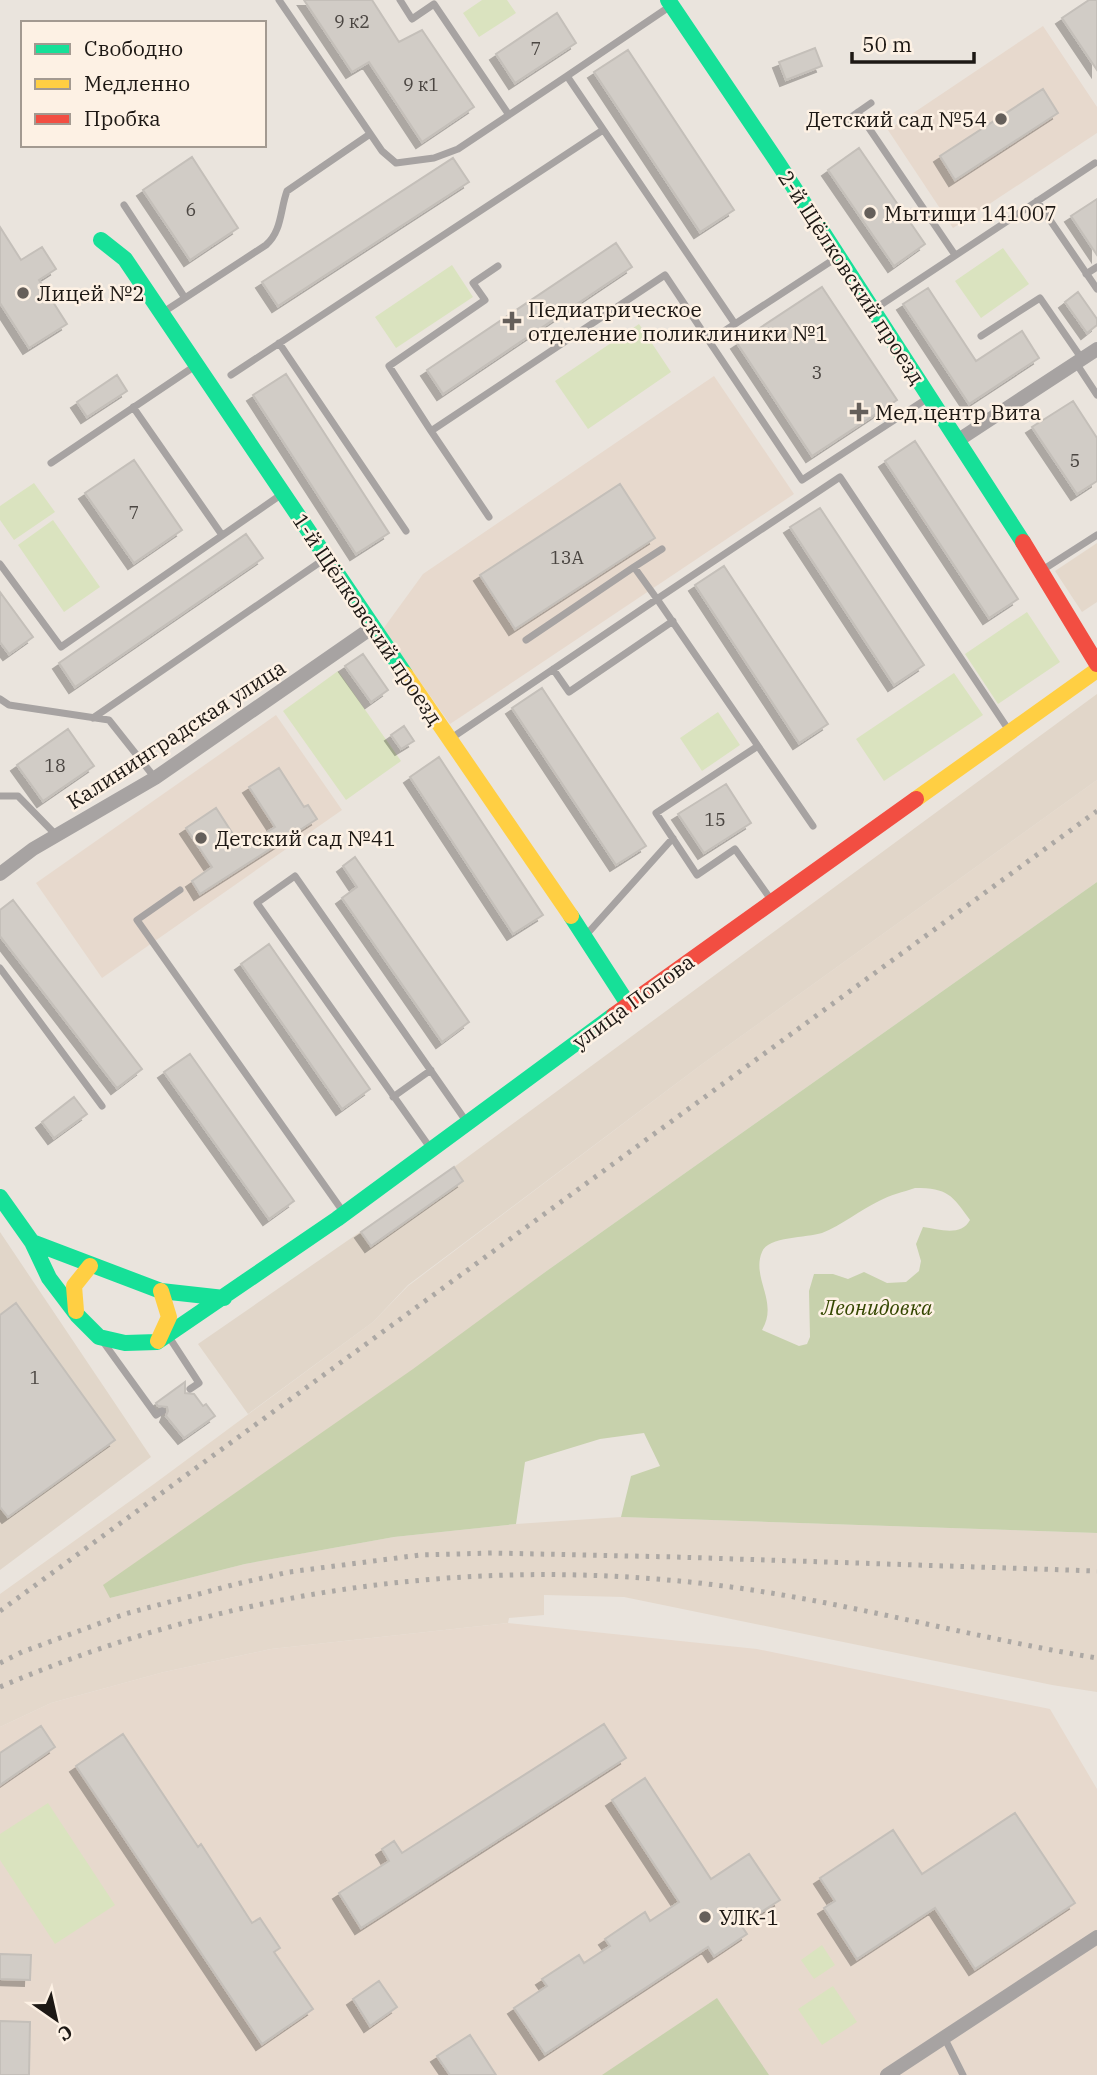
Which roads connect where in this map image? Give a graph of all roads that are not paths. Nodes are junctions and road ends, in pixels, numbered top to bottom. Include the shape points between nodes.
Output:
1 (279, 0) edge
2 (400, 0) edge
3 (670, 3) edge
4 (567, 76) junction
5 (872, 103) dead end
6 (858, 112) junction
7 (509, 115) junction
8 (848, 119) dead end
9 (603, 130) junction
10 (370, 134) junction
11 (1094, 163) dead end
12 (1037, 201) junction
13 (124, 205) dead end
14 (101, 240) dead end
15 (956, 255) junction
16 (839, 257) junction
17 (498, 266) dead end
18 (1097, 267) edge
19 (1087, 274) junction
20 (1097, 289) edge
21 (185, 298) junction
22 (873, 310) junction
23 (162, 314) junction
24 (735, 324) junction
25 (981, 336) dead end
26 (709, 341) junction
27 (279, 343) junction
28 (1097, 349) edge
29 (1079, 361) junction
30 (196, 365) junction
31 (231, 375) dead end
32 (1097, 395) edge
33 (929, 397) junction
34 (133, 407) junction
35 (431, 431) junction
36 (957, 441) junction
37 (51, 463) dead end
38 (283, 493) junction
39 (489, 517) dead end
40 (406, 531) dead end
41 (1097, 535) edge
42 (222, 536) junction
43 (662, 549) dead end
44 (326, 557) junction
45 (0, 564) edge
46 (634, 567) junction
47 (1041, 571) junction
48 (657, 599) junction
49 (673, 621) junction
50 (373, 626) junction
51 (526, 640) dead end
52 (1097, 664) edge
53 (553, 669) junction
54 (1097, 670) edge
55 (0, 699) edge
56 (93, 718) junction
57 (1011, 733) junction
58 (449, 740) junction
59 (758, 746) junction
60 (155, 778) junction
61 (0, 796) edge
62 (813, 826) dead end
63 (58, 836) junction
64 (673, 838) junction
65 (0, 874) edge
66 (180, 890) dead end
67 (772, 902) junction
68 (585, 936) junction
69 (0, 968) edge
70 (628, 1004) junction
71 (431, 1070) junction
72 (393, 1097) junction
73 (102, 1106) dead end
74 (468, 1124) junction
75 (431, 1150) junction
76 (0, 1196) edge
77 (345, 1214) junction
78 (32, 1242) junction
79 (90, 1266) junction
80 (161, 1291) junction
81 (224, 1298) junction
82 (77, 1315) junction
83 (99, 1337) junction
84 (163, 1338) junction
85 (190, 1389) dead end
86 (162, 1411) dead end
87 (1097, 1937) edge
88 (944, 2037) junction
89 (887, 2075) edge
90 (963, 2075) edge

1 - 10 lane
2 - 7 lane via 412,19 434,4
3 - 4 lane
3 - 16 street, 2-й Щёлковский проезд
4 - 7 lane
4 - 9 lane
5 - 6 lane
6 - 8 lane
6 - 15 lane
7 - 10 lane via 458,149 415,161 396,163
9 - 24 lane
9 - 27 lane
10 - 21 lane via 287,191 278,230 266,245
11 - 12 lane
12 - 15 lane
12 - 19 lane
13 - 21 lane
14 - 23 street, 1-й Щёлковский проезд via 125,259
15 - 22 lane
16 - 22 street, 2-й Щёлковский проезд
16 - 24 lane
17 - 35 lane via 473,283 485,300 389,366
18 - 19 lane
19 - 20 lane
21 - 23 lane
22 - 33 street, 2-й Щёлковский проезд
23 - 30 street, 1-й Щёлковский проезд
24 - 26 lane
25 - 29 lane via 1041,298
26 - 33 lane via 802,481
26 - 35 lane via 665,275
27 - 31 lane
27 - 40 lane
28 - 29 street
29 - 32 lane
29 - 36 street
30 - 34 lane
30 - 38 street, 1-й Щёлковский проезд
33 - 36 street, 2-й Щёлковский проезд
34 - 37 lane
34 - 42 lane
35 - 39 lane
36 - 47 street, 2-й Щёлковский проезд
38 - 42 lane
38 - 44 street, 1-й Щёлковский проезд
41 - 47 lane
42 - 45 lane via 61,647
43 - 46 lane
44 - 50 street, 1-й Щёлковский проезд
44 - 56 lane
46 - 48 lane
46 - 51 lane
47 - 52 street, 2-й Щёлковский проезд
48 - 49 lane
48 - 53 lane
48 - 57 lane via 840,477
49 - 53 lane via 569,692
49 - 59 lane
50 - 58 street, 1-й Щёлковский проезд
50 - 60 street, Калининградская улица
53 - 58 lane
54 - 57 street, улица Попова
55 - 56 lane via 9,705
56 - 60 lane via 108,720
57 - 67 street, улица Попова
58 - 68 street, 1-й Щёлковский проезд
59 - 62 lane
59 - 64 lane via 656,813
60 - 63 street, Калининградская улица
61 - 63 lane via 18,796
63 - 65 street, Калининградская улица
64 - 67 lane via 697,875 735,849
64 - 68 lane
66 - 77 lane via 136,920
67 - 70 street, улица Попова
68 - 70 street, 1-й Щёлковский проезд
69 - 73 lane
70 - 74 street, улица Попова
71 - 72 lane
71 - 72 lane via 295,876 257,903
71 - 74 lane
72 - 75 lane
74 - 75 street, улица Попова
75 - 77 street, улица Попова
76 - 78 street
77 - 81 street, улица Попова
78 - 79 street
78 - 82 street via 49,1278
79 - 80 street
79 - 82 street via 78,1277 72,1292
80 - 81 street
80 - 84 street via 170,1310
81 - 84 street, улица Попова
82 - 83 street
83 - 84 street via 125,1343
83 - 86 lane via 156,1415
84 - 85 lane via 200,1382
87 - 88 street
88 - 89 street
88 - 90 lane

